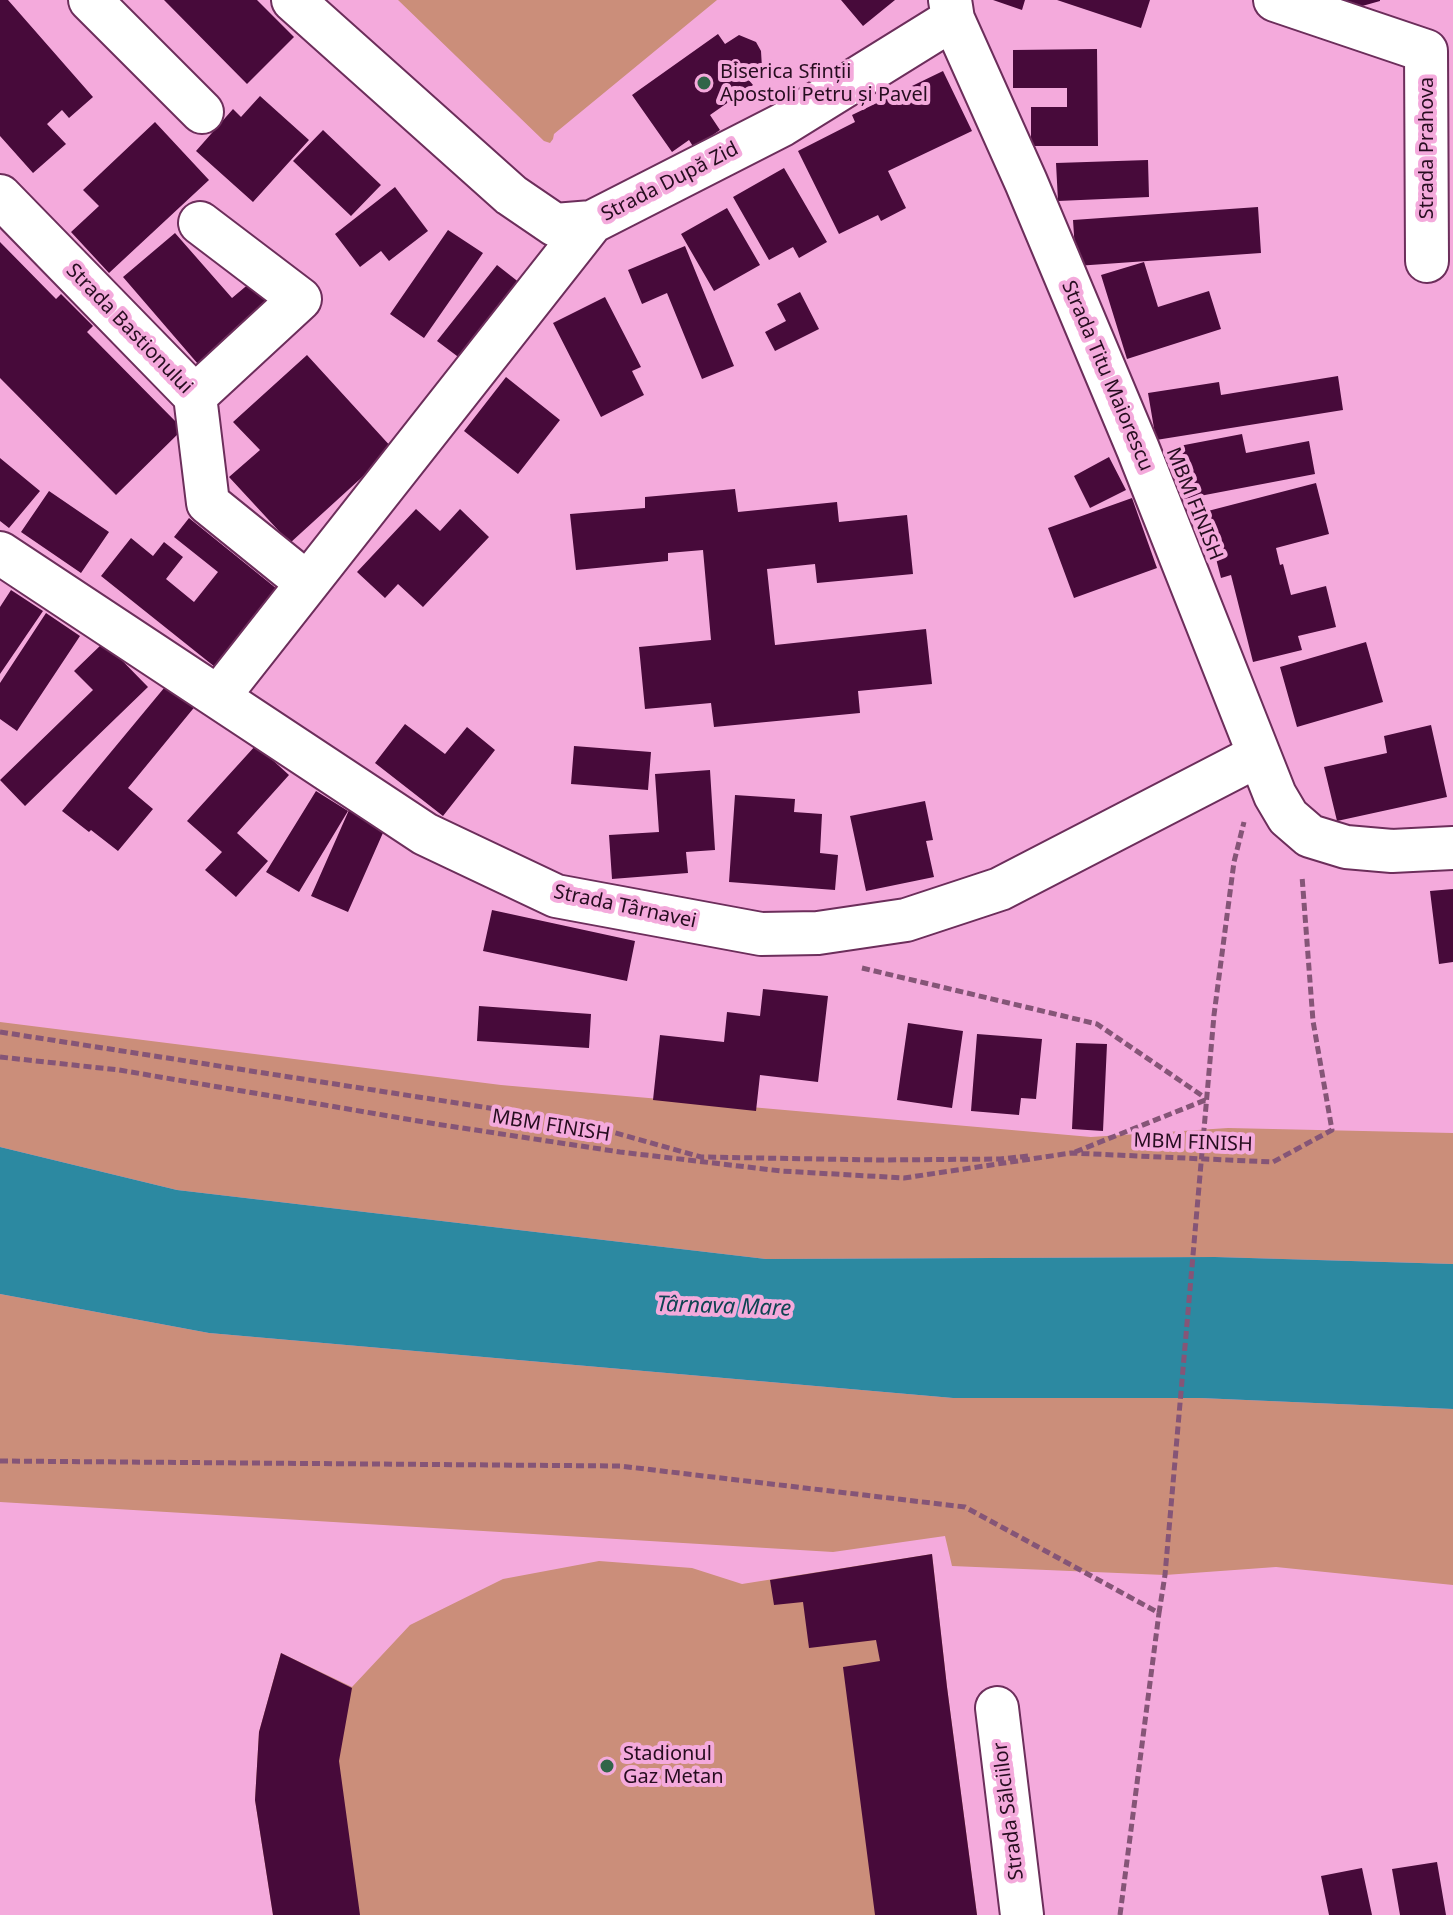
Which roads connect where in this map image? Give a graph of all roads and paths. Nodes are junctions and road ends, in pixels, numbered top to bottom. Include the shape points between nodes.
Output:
1 (90, 0) edge
2 (293, 0) edge
3 (1275, 0) edge
4 (952, 10) edge
5 (202, 112) dead end
6 (0, 196) edge
7 (592, 222) junction
8 (200, 223) dead end
9 (1427, 261) dead end
10 (195, 396) junction
11 (0, 553) edge
12 (307, 583) junction
13 (218, 697) junction
14 (1259, 755) junction
15 (1245, 816) dead end
16 (1453, 848) edge
17 (1301, 866) dead end
18 (1097, 1024) dead end
19 (0, 1032) edge
20 (0, 1057) edge
21 (1208, 1099) junction
22 (1071, 1153) junction
23 (0, 1461) edge
24 (1159, 1613) junction
25 (997, 1708) dead end
26 (1022, 1915) edge
27 (1120, 1915) edge

1 - 5 street
2 - 7 street, Strada După Zid via 511,195 555,225
3 - 9 street, Strada Prahova via 1426,51
4 - 7 street, Strada După Zid via 782,125
4 - 14 street, Strada Titu Maiorescu via 1133,435
6 - 10 street, Strada Bastionului
7 - 12 street
8 - 10 street via 300,299
10 - 12 street, Strada Bastionului via 208,503
11 - 13 street, Strada Târnavei
12 - 13 street
13 - 14 street, Strada Târnavei via 425,834 556,896 761,934 818,933 906,920 1000,889
14 - 16 street, Strada Titu Maiorescu via 1288,817 1310,836 1346,847 1392,851
15 - 21 path via 1216,999
17 - 22 path, MBM FINISH via 1313,1021 1332,1130 1273,1162
18 - 21 path
19 - 22 path via 573,1121 701,1157 1000,1159
20 - 22 path, MBM FINISH via 119,1070 604,1150 781,1171 904,1178
21 - 22 path
21 - 24 path
23 - 24 path via 620,1466 965,1507
24 - 27 path
25 - 26 street, Strada Sălciilor

